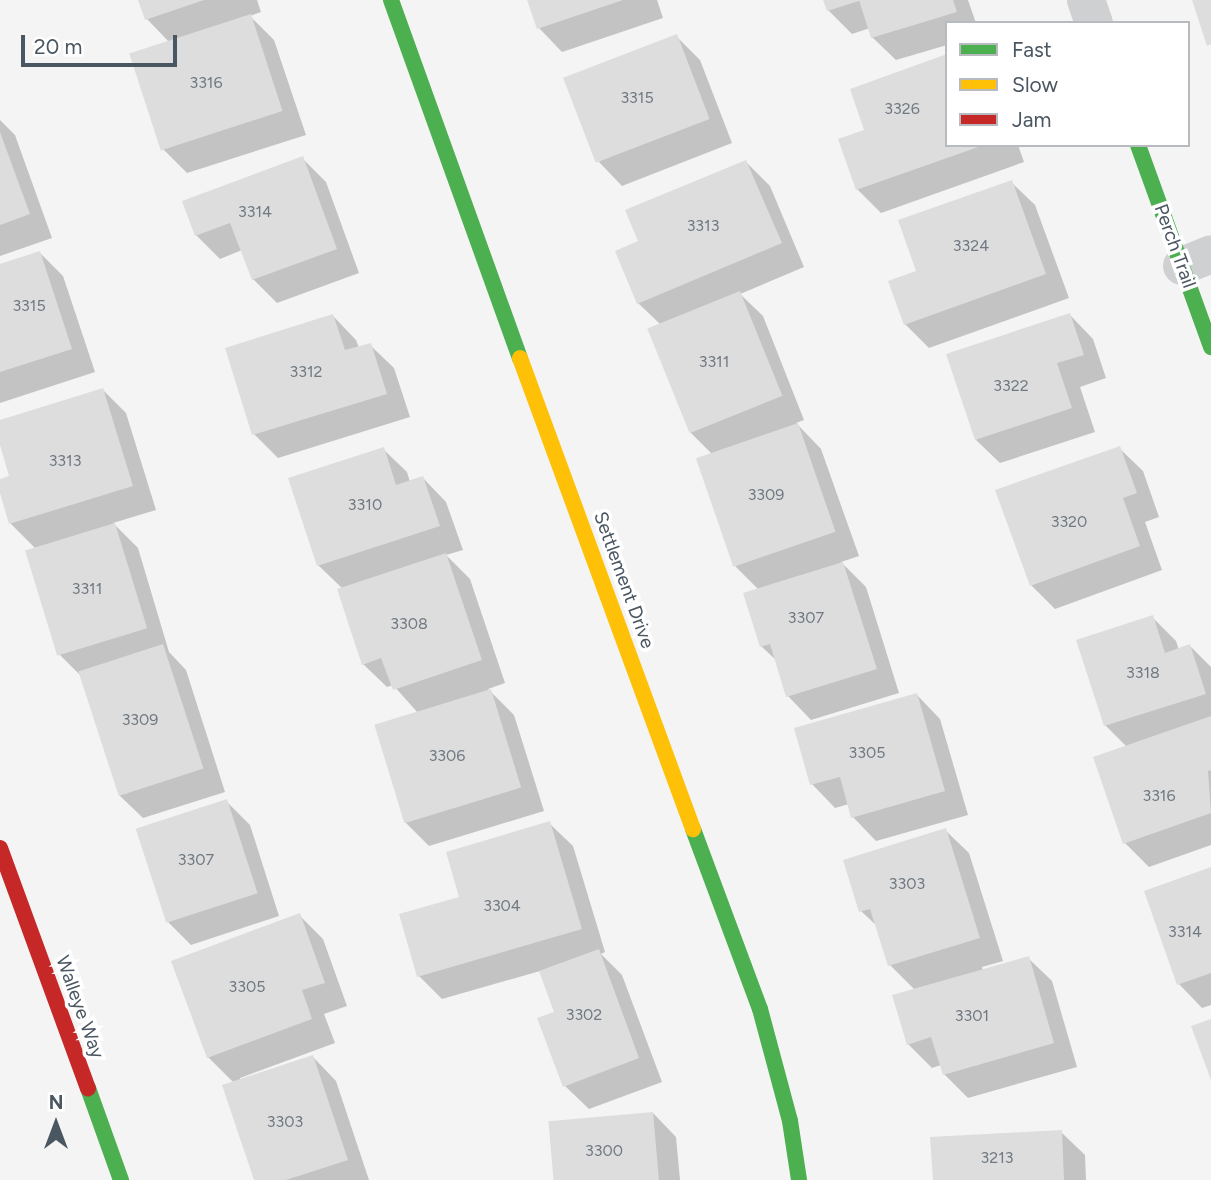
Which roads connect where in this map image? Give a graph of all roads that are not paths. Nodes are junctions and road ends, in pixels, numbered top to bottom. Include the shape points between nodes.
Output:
1 (391, 0) edge
2 (1086, 0) edge
3 (1093, 21) edge
4 (1139, 147) edge
5 (1196, 260) edge
6 (1211, 347) edge
7 (0, 848) edge
8 (121, 1180) edge
9 (799, 1180) edge

1 - 9 street, Settlement Drive via 760,1009 790,1121
2 - 3 street
4 - 5 street, Perch Trail
5 - 6 street, Perch Trail
7 - 8 street, Walleye Way

